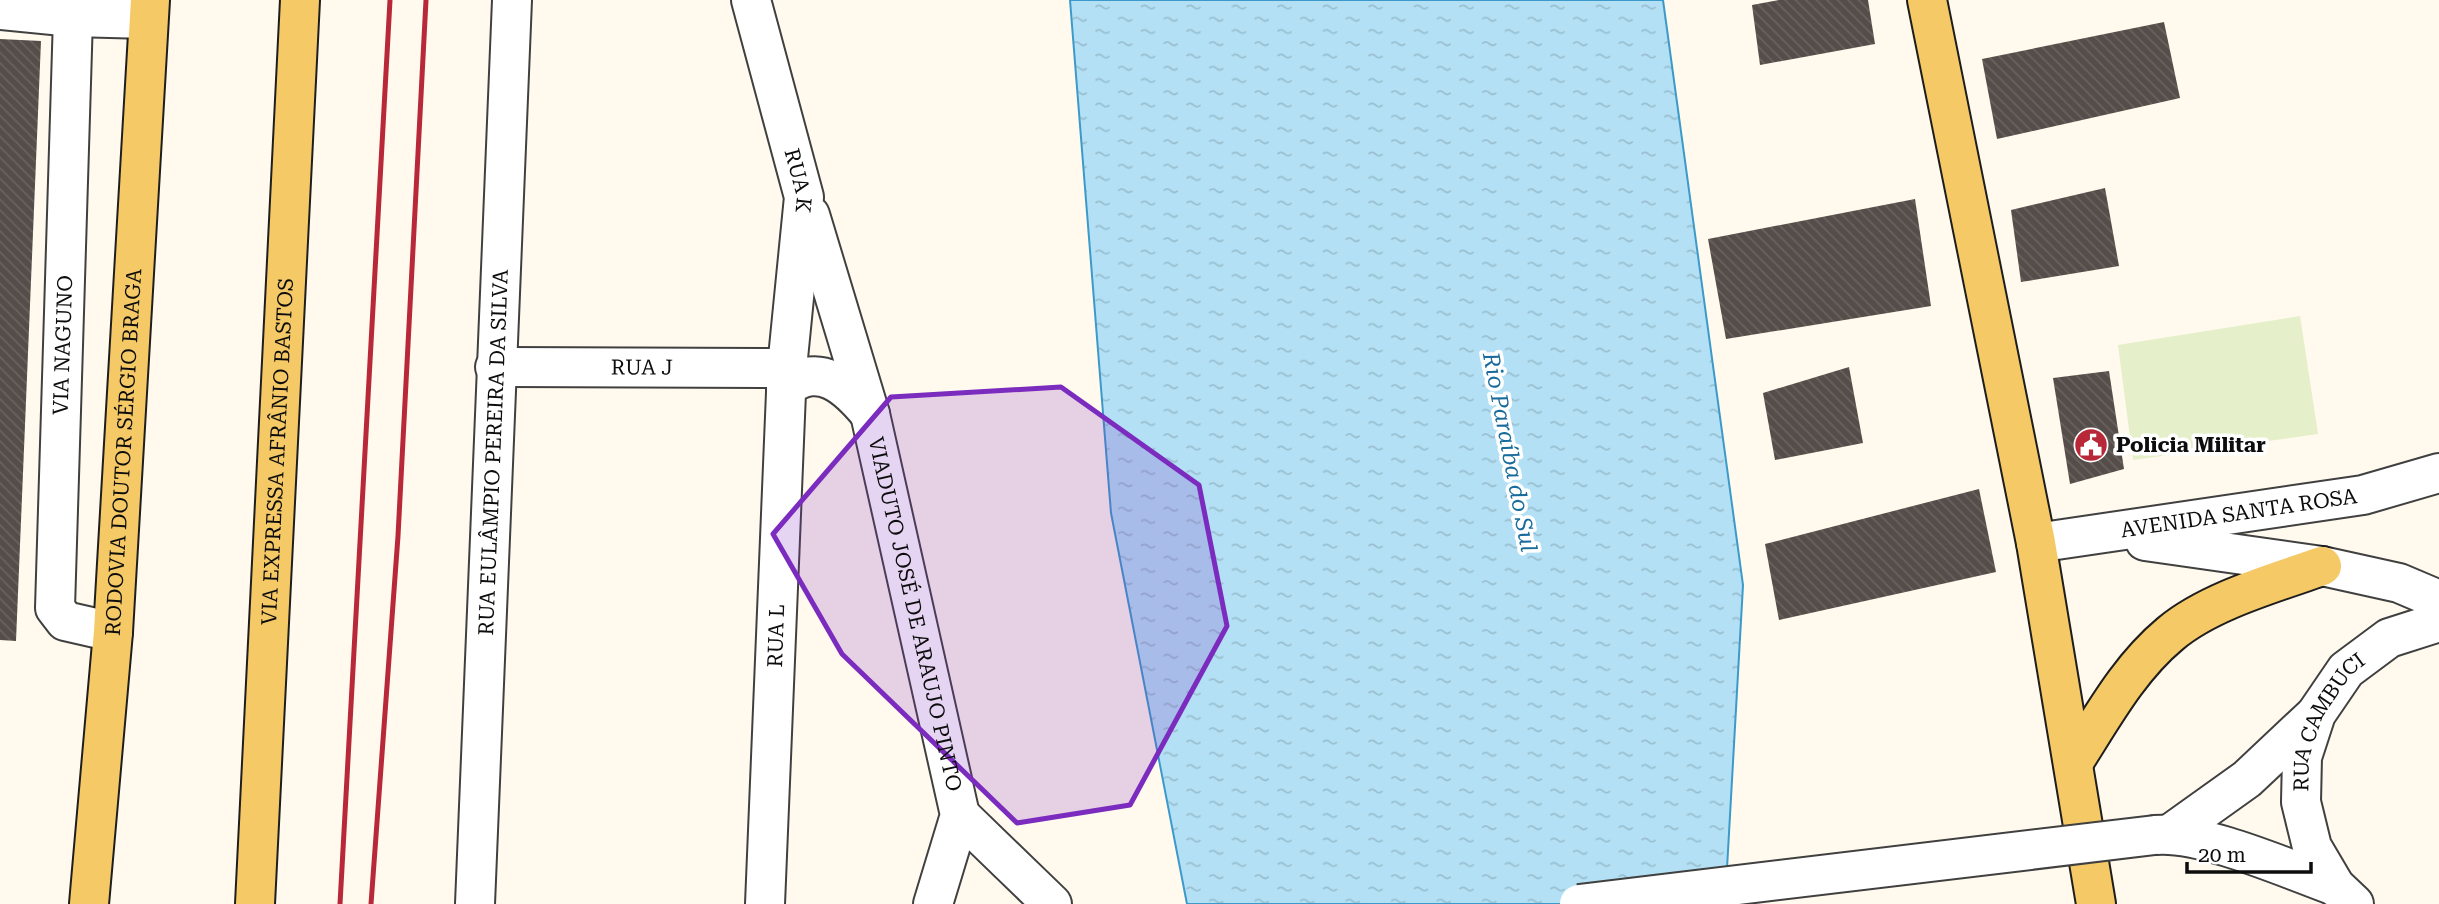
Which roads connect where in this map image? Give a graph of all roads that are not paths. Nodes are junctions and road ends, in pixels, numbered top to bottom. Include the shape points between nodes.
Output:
1 (300, 0) edge
2 (512, 0) edge
3 (751, 0) edge
4 (1927, 0) edge
5 (0, 10) edge
6 (149, 10) edge
7 (73, 17) junction
8 (804, 197) junction
9 (495, 367) junction
10 (787, 378) junction
11 (870, 414) junction
12 (2439, 473) edge
13 (2101, 534) junction
14 (2036, 543) junction
15 (2322, 566) junction
16 (2439, 600) edge
17 (2439, 622) edge
18 (113, 632) junction
19 (2316, 714) junction
20 (2073, 764) junction
21 (960, 816) junction
22 (2163, 835) junction
23 (2344, 895) edge
24 (89, 904) edge
25 (255, 904) edge
26 (475, 904) edge
27 (765, 904) edge
28 (933, 904) edge
29 (1052, 904) edge
30 (1578, 904) edge
31 (2096, 904) edge

1 - 25 main road, VIA EXPRESSA AFRÂNIO BASTOS
2 - 9 street, RUA EULÂMPIO PEREIRA DA SILVA
3 - 8 street, RUA K
4 - 14 main road
5 - 7 street
6 - 7 street
6 - 18 main road, RODOVIA DOUTOR SÉRGIO BRAGA
7 - 18 street, VIA NAGUNO via 55,608 65,621
8 - 10 street, RUA K
8 - 11 street, VIADUTO JOSÉ DE ARAUJO PINTO
9 - 10 street, RUA J
9 - 26 street, RUA EULÂMPIO PEREIRA DA SILVA
10 - 11 street via 823,377 845,388
10 - 27 street, RUA L
11 - 21 street, VIADUTO JOSÉ DE ARAUJO PINTO
12 - 13 street, AVENIDA SANTA ROSA via 2363,495
13 - 14 street, AVENIDA SANTA ROSA
13 - 15 street
14 - 20 main road
15 - 16 street via 2399,583
15 - 20 main road via 2217,604 2170,633 2126,680
17 - 19 street, RUA CAMBUCI via 2389,638 2346,670
18 - 24 main road, RODOVIA DOUTOR SÉRGIO BRAGA
19 - 22 street via 2247,779
19 - 23 street, RUA CAMBUCI via 2302,757 2301,802 2312,847
20 - 31 main road
21 - 28 street, VIADUTO JOSÉ DE ARAUJO PINTO
21 - 29 street, VIADUTO JOSÉ DE ARAUJO PINTO
22 - 23 street via 2232,849
22 - 30 street, bridge

